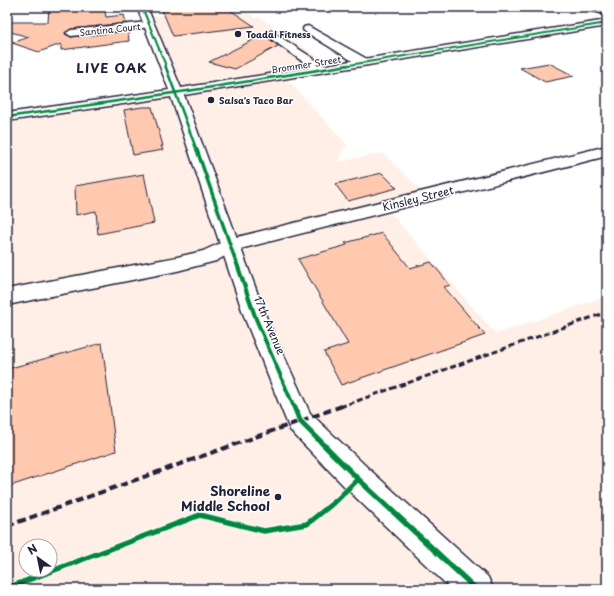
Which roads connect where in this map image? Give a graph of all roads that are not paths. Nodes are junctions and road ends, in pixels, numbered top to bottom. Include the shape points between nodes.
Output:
1 (143, 7) edge
2 (590, 7) edge
3 (607, 12) edge
4 (607, 23) edge
5 (148, 25) junction
6 (308, 29) dead end
7 (71, 33) dead end
8 (271, 34) dead end
9 (363, 62) junction
10 (320, 69) junction
11 (176, 92) junction
12 (7, 116) edge
13 (607, 152) edge
14 (229, 245) junction
15 (7, 297) edge
16 (476, 589) edge

1 - 5 main road, 17th Avenue
2 - 3 main road
4 - 9 main road, Brommer Street
5 - 7 main road, Santina Court
5 - 11 main road, 17th Avenue
6 - 9 main road
8 - 10 main road
9 - 10 main road, Brommer Street
10 - 11 main road, Brommer Street
11 - 12 main road, Brommer Street
11 - 14 main road, 17th Avenue
13 - 14 main road, Kinsley Street
14 - 15 main road via 209,256 177,264
14 - 16 main road, 17th Avenue via 256,319 300,421

